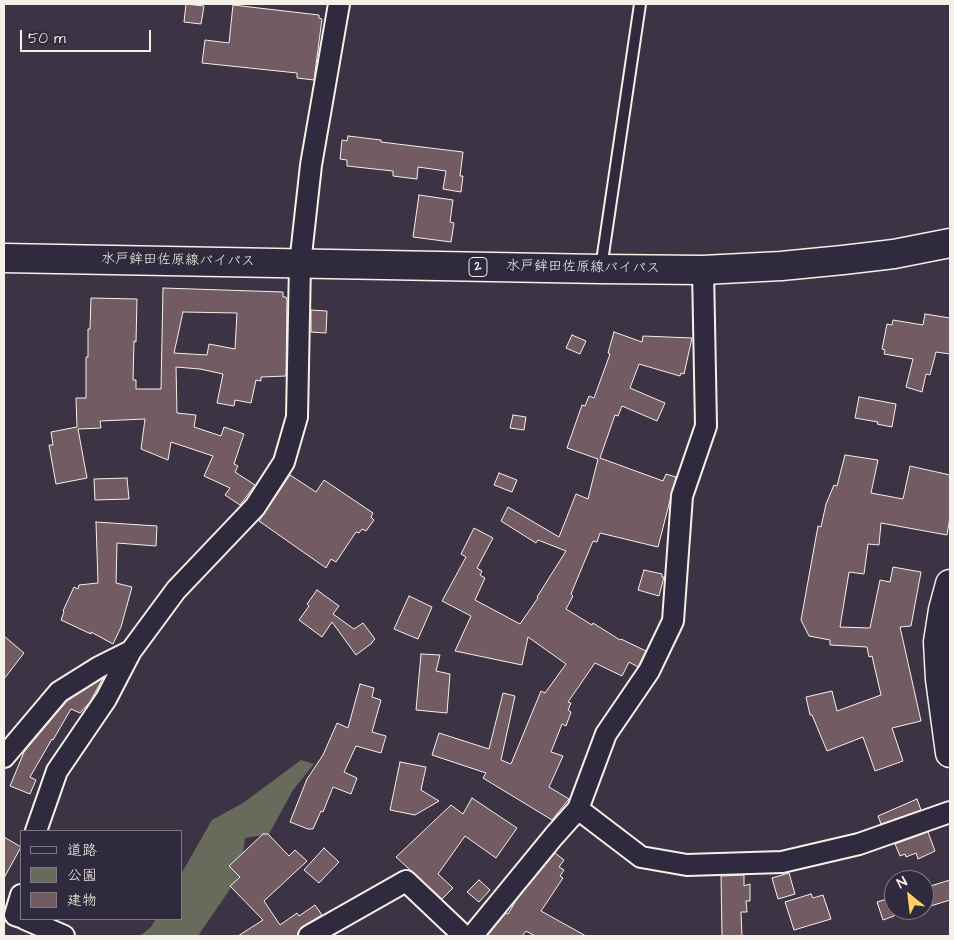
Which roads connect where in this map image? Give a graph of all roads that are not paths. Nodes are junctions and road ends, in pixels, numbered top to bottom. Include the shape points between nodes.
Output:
1 (339, 4) edge
2 (640, 4) edge
3 (950, 243) edge
4 (4, 258) edge
5 (300, 264) junction
6 (601, 269) junction
7 (704, 270) junction
8 (950, 584) edge
9 (131, 651) junction
10 (950, 753) edge
11 (4, 757) edge
12 (578, 809) junction
13 (950, 812) edge
14 (36, 830) edge
15 (20, 899) edge
16 (20, 917) edge
17 (28, 920) edge
18 (64, 936) edge
19 (309, 936) edge
20 (464, 936) edge
21 (472, 936) edge

1 - 5 street via 310,165
2 - 6 lane
3 - 7 main road, 水戸鉾田佐原線バイパス / 2 via 843,260
4 - 5 main road, 水戸鉾田佐原線バイパス / 2
5 - 6 main road, 水戸鉾田佐原線バイパス / 2
5 - 9 street via 297,417 284,462 255,507 176,590
6 - 7 main road, 水戸鉾田佐原線バイパス / 2
7 - 12 street via 706,426 682,496 673,621 649,671 606,734
8 - 10 main road via 938,642
9 - 11 street via 59,692
9 - 14 street via 106,699 57,772
12 - 13 street via 641,857 688,865 782,862 859,844
12 - 21 street
15 - 16 street via 16,915
17 - 18 street
19 - 20 street via 406,881

